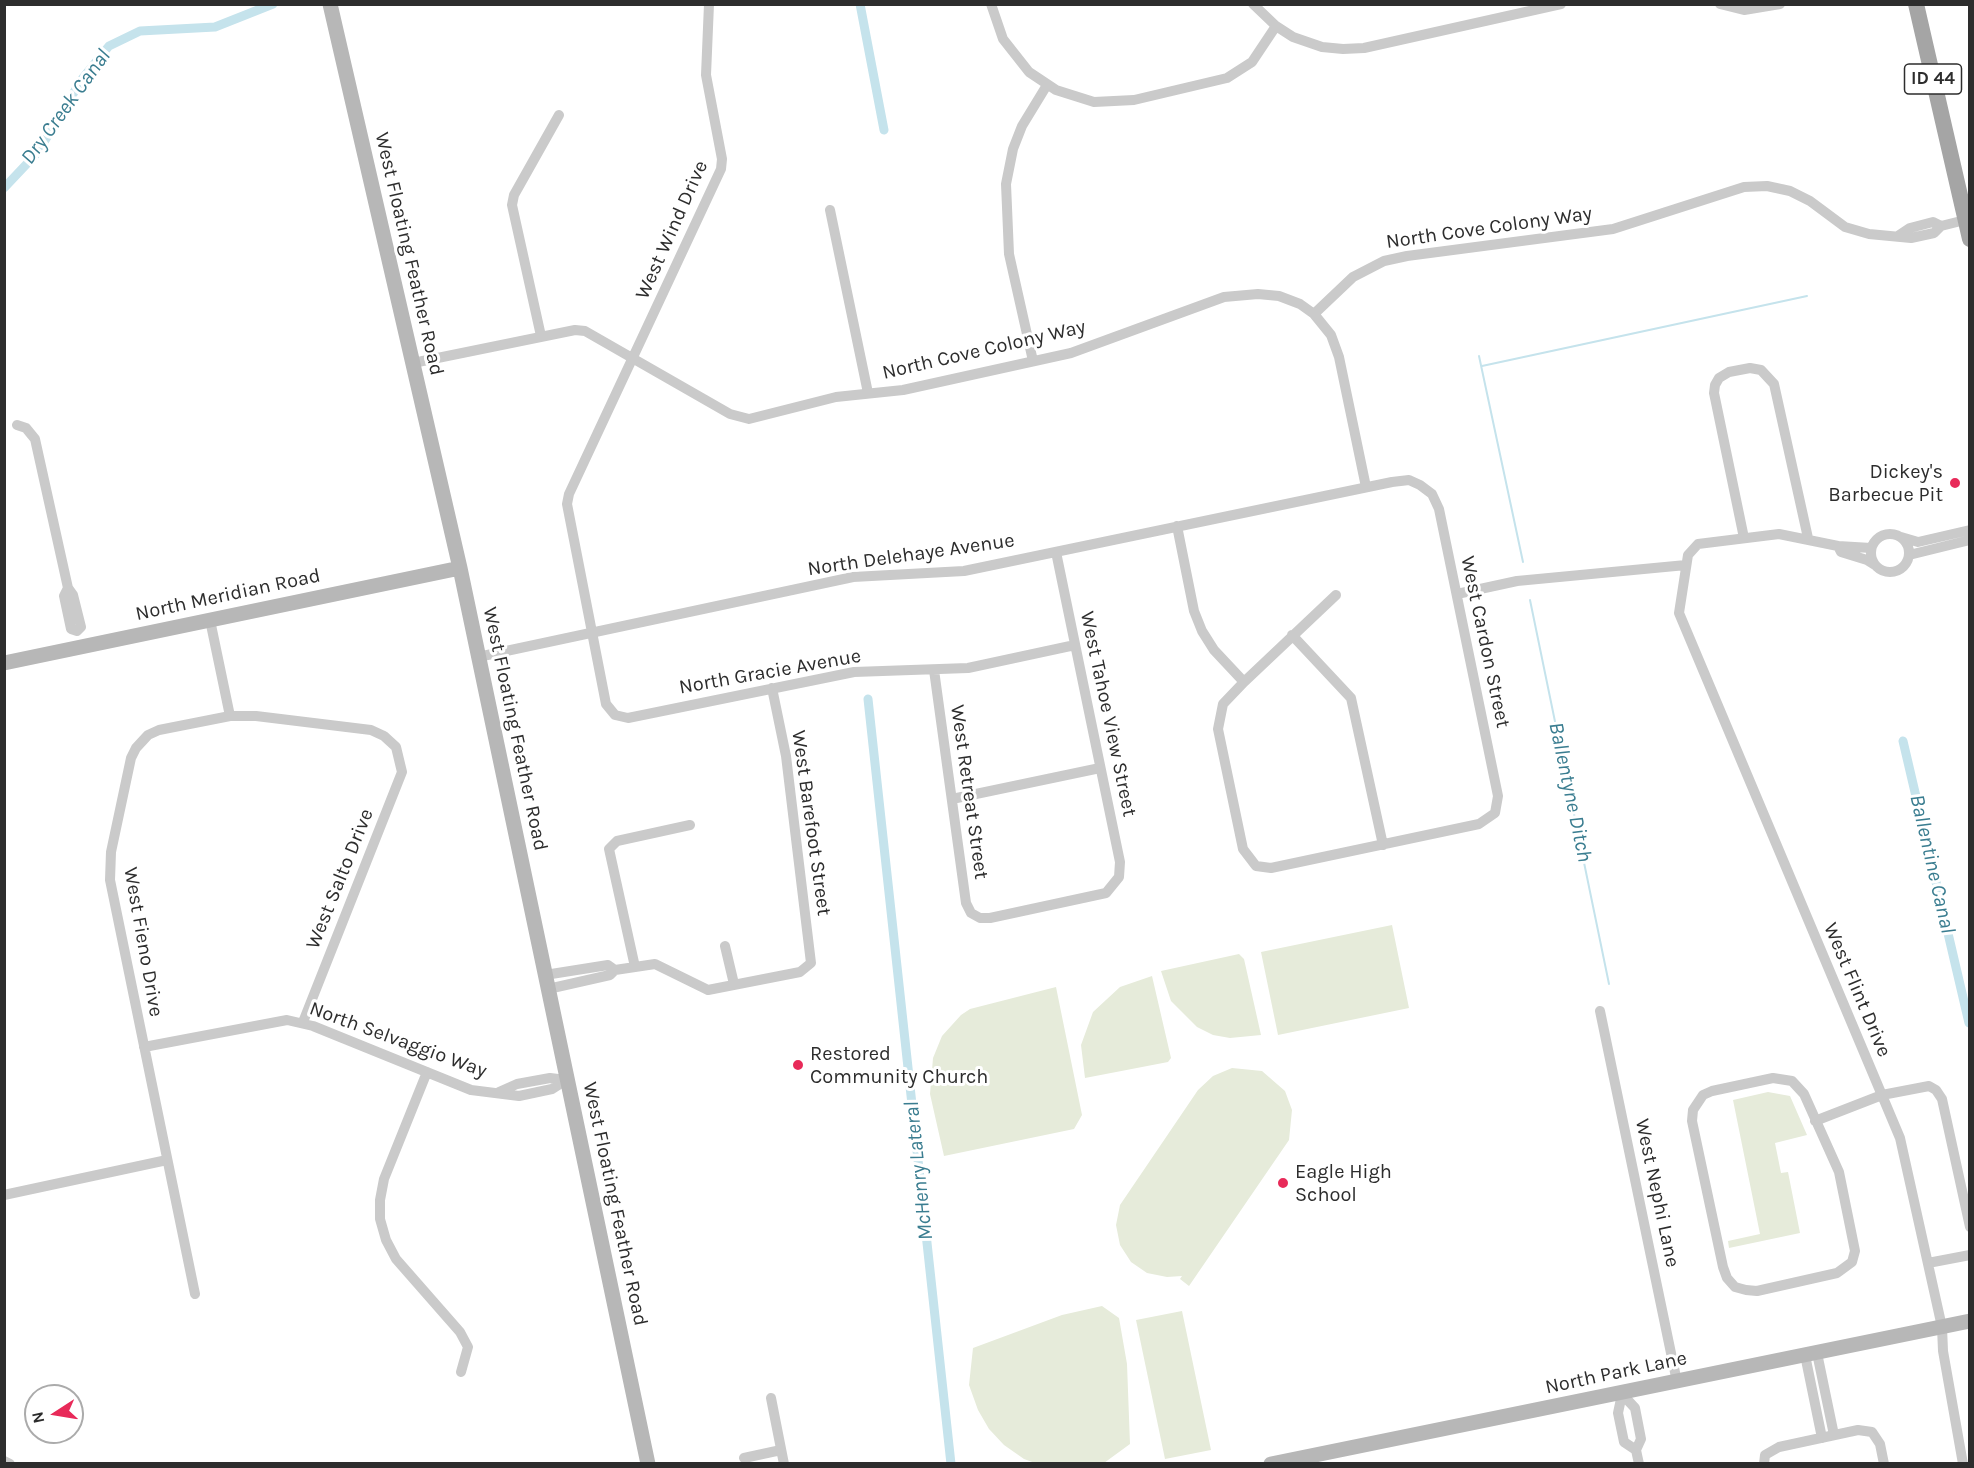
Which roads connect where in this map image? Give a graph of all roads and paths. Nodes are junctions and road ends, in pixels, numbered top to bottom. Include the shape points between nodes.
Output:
1 (330, 4) edge
2 (709, 4) edge
3 (991, 4) edge
4 (1253, 4) edge
5 (1561, 4) edge
6 (1720, 4) edge
7 (1780, 4) edge
8 (1916, 4) edge
9 (1276, 26) junction
10 (1047, 85) junction
11 (559, 115) dead end
12 (830, 210) dead end
13 (1965, 220) junction
14 (1970, 239) edge
15 (1314, 314) junction
16 (541, 336) junction
17 (633, 358) junction
18 (1033, 361) junction
19 (413, 363) junction
20 (868, 393) junction
21 (17, 425) dead end
22 (1420, 485) joint
23 (1366, 487) junction
24 (1177, 526) junction
25 (1970, 530) edge
26 (1901, 537) junction
27 (1744, 538) junction
28 (1808, 538) junction
29 (1970, 540) edge
30 (1838, 546) junction
31 (1871, 548) junction
32 (1056, 552) junction
33 (1909, 555) junction
34 (1686, 565) junction
35 (1875, 565) junction
36 (460, 568) junction
37 (1458, 594) junction
38 (1336, 595) dead end
39 (210, 620) junction
40 (592, 633) junction
41 (1292, 635) junction
42 (1075, 645) junction
43 (80, 648) junction
44 (478, 657) junction
45 (4, 663) edge
46 (934, 670) junction
47 (1244, 682) junction
48 (772, 688) junction
49 (615, 715) joint
50 (230, 716) junction
51 (1100, 768) junction
52 (952, 799) junction
53 (690, 825) dead end
54 (1383, 845) junction
55 (976, 916) joint
56 (725, 945) dead end
57 (635, 967) junction
58 (547, 982) junction
59 (734, 984) junction
60 (1600, 1011) dead end
61 (303, 1023) junction
62 (144, 1047) junction
63 (427, 1072) junction
64 (566, 1080) junction
65 (1882, 1095) junction
66 (1815, 1121) junction
67 (167, 1160) junction
68 (4, 1195) edge
69 (1970, 1227) edge
70 (1970, 1255) edge
71 (1928, 1263) junction
72 (195, 1294) dead end
73 (1970, 1321) edge
74 (1942, 1327) junction
75 (1811, 1354) junction
76 (461, 1372) dead end
77 (1677, 1382) junction
78 (1622, 1394) junction
79 (771, 1398) dead end
80 (1970, 1430) edge
81 (1957, 1433) junction
82 (1834, 1435) junction
83 (1822, 1438) junction
84 (781, 1450) junction
85 (1636, 1450) junction
86 (744, 1458) dead end
87 (1764, 1459) edge
88 (4, 1461) edge
89 (10, 1464) edge
90 (648, 1464) edge
91 (784, 1464) edge
92 (1271, 1464) edge
93 (1639, 1464) edge
94 (1884, 1464) edge
95 (1964, 1464) edge

1 - 19 main road, West Floating Feather Road
2 - 17 street, West Wind Drive via 706,75 722,169
3 - 10 street via 1008,48
4 - 9 street
5 - 9 street via 1353,49 1312,45
6 - 7 street via 1754,10
8 - 13 main road, ID 44
9 - 10 street via 1252,62 1218,81 1114,102 1075,98
10 - 18 street via 1022,126 1006,184 1009,254
11 - 16 street via 512,205
12 - 20 street
13 - 14 main road, ID 44
13 - 15 street, North Cove Colony Way via 1911,238 1856,231 1790,191 1744,187 1613,229 1394,258 1353,277
15 - 18 street, North Cove Colony Way via 1279,296 1234,296 1080,350
15 - 23 street via 1330,335 1339,357
16 - 17 street, North Cove Colony Way via 585,331
16 - 19 street, North Cove Colony Way
17 - 20 street, North Cove Colony Way via 730,414 748,419 809,402
17 - 40 street, West Wind Drive via 567,504
18 - 20 street, North Cove Colony Way via 903,390
19 - 36 main road, West Floating Feather Road
21 - 43 street via 26,428 35,439 68,588 64,596 71,629 77,631
22 - 23 street, North Delehaye Avenue via 1409,480
22 - 37 street, West Cardon Street via 1432,494 1439,509
23 - 24 street, North Delehaye Avenue
24 - 32 street, North Delehaye Avenue
24 - 47 street via 1194,611 1202,631
25 - 26 street via 1918,542
26 - 31 street via 1881,535
26 - 33 street
27 - 28 street via 1779,534
27 - 28 street via 1715,385 1719,378 1750,368 1761,370 1774,384
27 - 34 street, West Flint Drive via 1703,542 1694,547
28 - 30 street
29 - 33 street
30 - 31 street
30 - 35 street via 1841,552
31 - 35 street
32 - 40 street, North Delehaye Avenue via 964,570 854,577
32 - 42 street, West Tahoe View Street
33 - 35 street via 1898,570 1886,572
34 - 37 street via 1517,581
34 - 65 street, West Flint Drive via 1678,604 1683,625
36 - 39 main road, North Meridian Road
36 - 44 main road, West Floating Feather Road
37 - 54 street, West Cardon Street via 1498,796 1495,813 1479,824
38 - 41 street
39 - 43 main road, North Meridian Road
39 - 50 street
40 - 44 street, North Delehaye Avenue
40 - 49 street, West Wind Drive via 606,704
41 - 47 street
41 - 54 street via 1350,698
42 - 46 street, North Gracie Avenue via 968,668
42 - 51 street, West Tahoe View Street
43 - 45 main road, North Meridian Road
44 - 58 main road, West Floating Feather Road
46 - 48 street, North Gracie Avenue via 854,672
46 - 52 street, West Retreat Street
47 - 54 street via 1223,704 1218,729 1243,849 1256,866 1270,868
48 - 49 street, North Gracie Avenue via 628,718
48 - 59 street, West Barefoot Street via 786,756 811,963 800,972
50 - 61 street, West Salto Drive via 370,730 396,747 402,772
50 - 62 street, West Fieno Drive via 159,730 148,735 131,758 109,869
51 - 52 street
51 - 55 street, West Tahoe View Street via 1120,862 1116,883 1099,896 990,918
52 - 55 street, West Retreat Street via 966,903
53 - 57 street via 612,844 609,849
56 - 59 street
57 - 58 street via 615,970 608,964
57 - 59 street via 656,964 708,990
58 - 64 main road, West Floating Feather Road
60 - 77 street, West Nephi Lane
61 - 62 street, North Selvaggio Way via 272,1021
61 - 63 street, North Selvaggio Way
62 - 67 street, West Fieno Drive
63 - 64 street, North Selvaggio Way via 471,1090 519,1096 552,1089
63 - 76 street via 384,1179 380,1219 396,1258 460,1332 468,1347
64 - 90 main road, West Floating Feather Road
65 - 66 street
65 - 69 street via 1929,1086 1942,1099
65 - 71 street, West Flint Drive via 1900,1138
66 - 66 street via 1839,1172 1855,1240 1852,1262 1837,1274 1757,1291 1735,1287 1723,1267 1692,1121 1697,1102 1712,1091 1773,1078 1792,1081 1804,1094
67 - 68 street
67 - 72 street, West Fieno Drive
70 - 71 street
71 - 74 street, West Flint Drive
73 - 74 main road, North Park Lane
74 - 75 main road, North Park Lane
74 - 81 street, West Flint Drive
75 - 77 main road, North Park Lane
75 - 82 street
75 - 83 street
77 - 78 main road, North Park Lane
78 - 85 street via 1635,1409 1641,1439
78 - 85 street via 1618,1413 1624,1442
78 - 92 main road, North Park Lane
79 - 84 street
80 - 81 street
81 - 95 street, West Flint Drive
82 - 83 street
82 - 94 street via 1858,1430 1872,1432 1880,1444
83 - 87 street via 1779,1447
84 - 86 street
84 - 91 street
85 - 93 street
88 - 89 street

